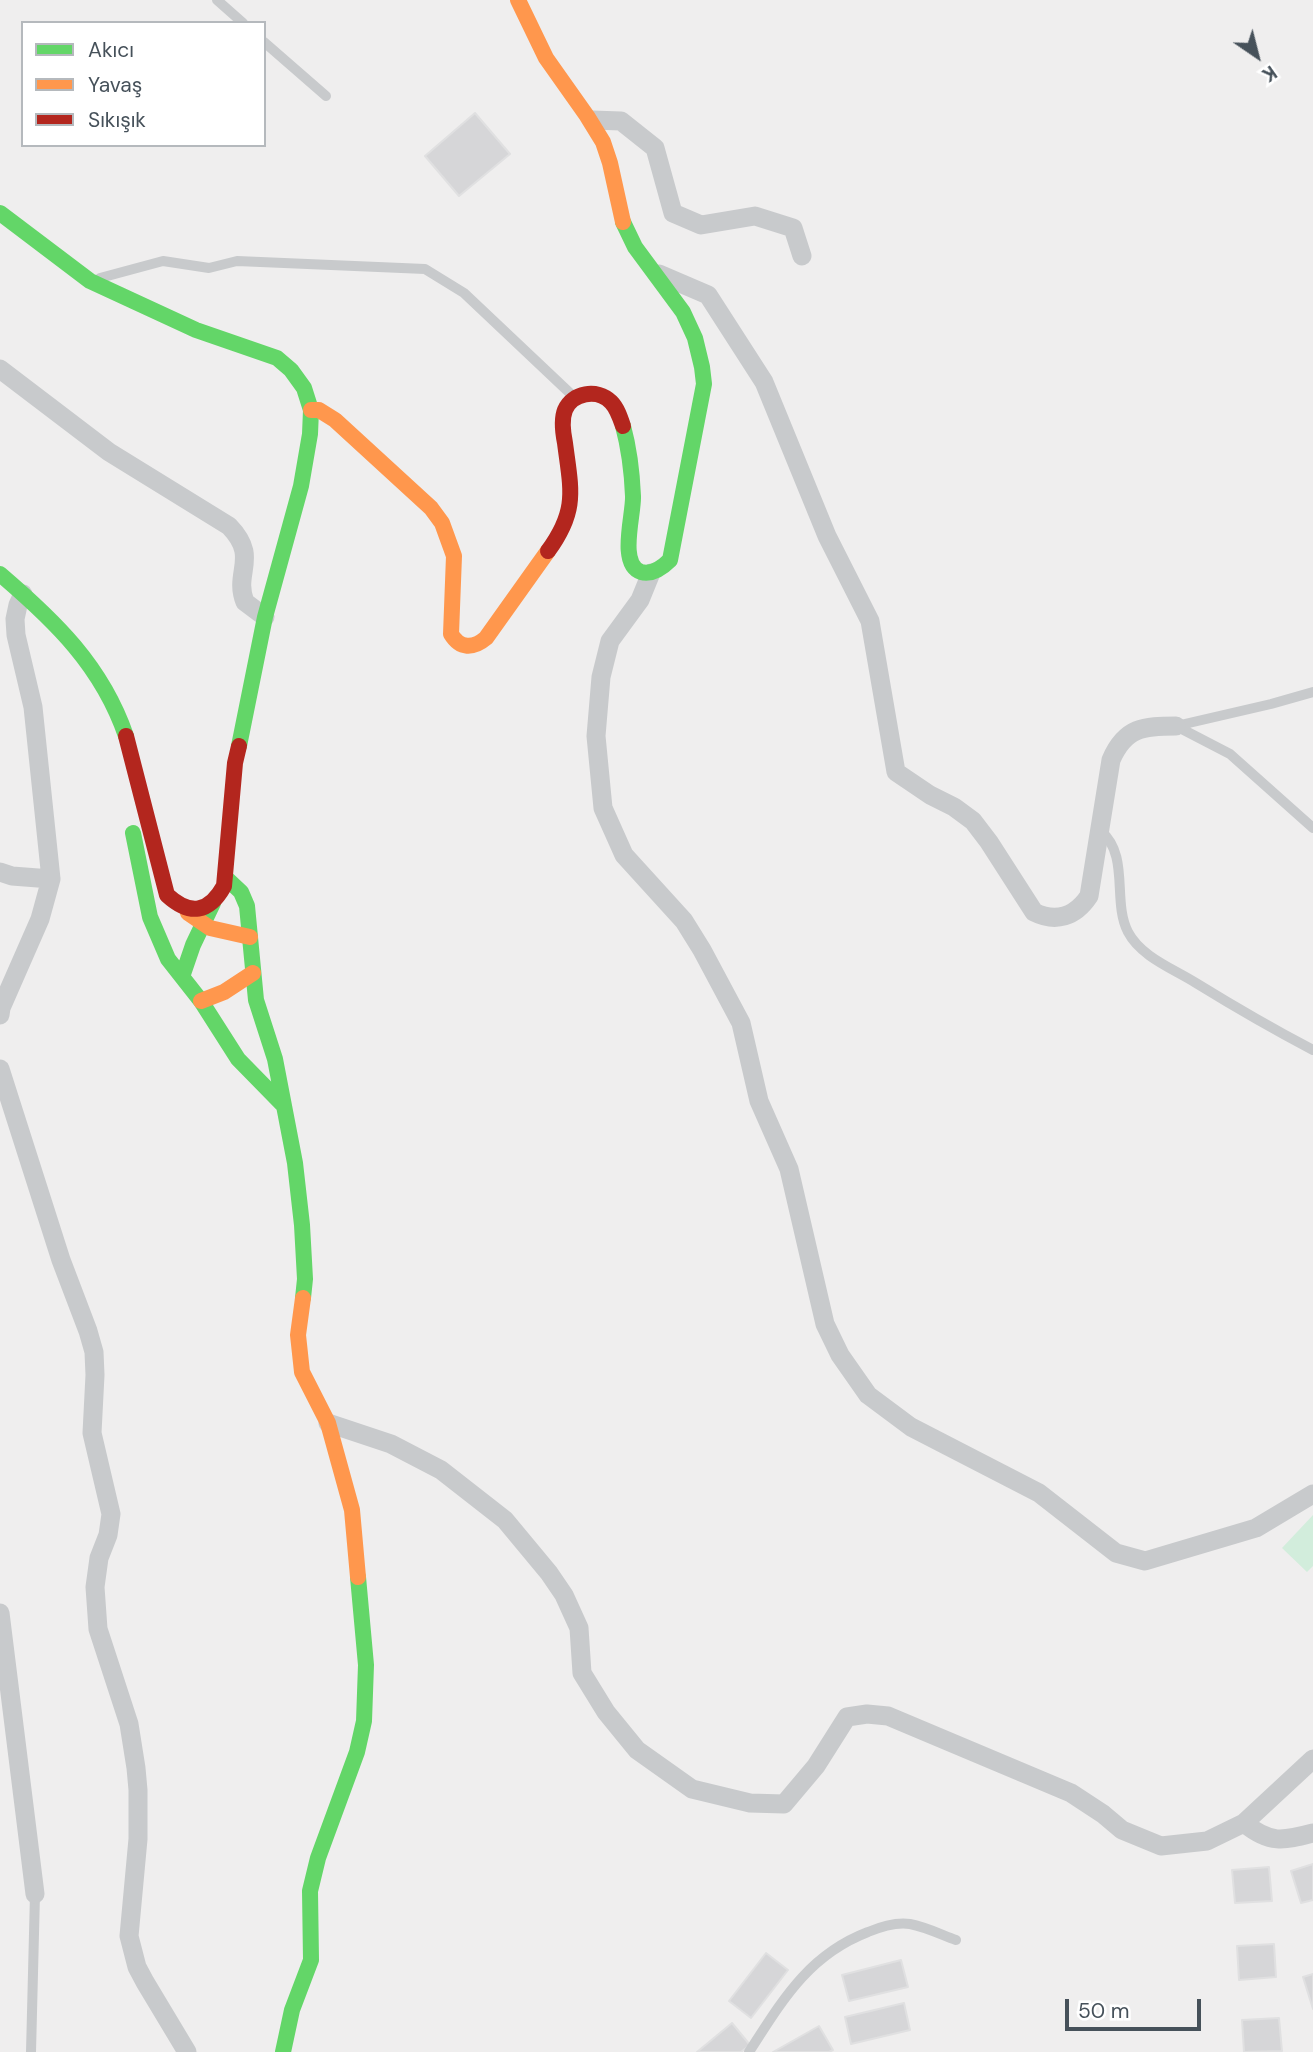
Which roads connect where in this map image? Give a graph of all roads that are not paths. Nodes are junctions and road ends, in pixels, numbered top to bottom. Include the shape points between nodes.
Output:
1 (217, 0) edge
2 (518, 0) edge
3 (241, 21) edge
4 (266, 44) edge
5 (326, 96) dead end
6 (592, 121) junction
7 (0, 214) edge
8 (802, 256) dead end
9 (655, 272) junction
10 (90, 281) junction
11 (0, 369) edge
12 (575, 398) junction
13 (311, 410) junction
14 (651, 573) junction
15 (0, 574) edge
16 (23, 594) junction
17 (265, 617) junction
18 (1313, 692) edge
19 (1176, 726) junction
20 (131, 750) junction
21 (1313, 828) edge
22 (1100, 831) junction
23 (0, 872) edge
24 (225, 877) junction
25 (51, 879) junction
26 (213, 903) junction
27 (182, 908) junction
28 (204, 924) junction
29 (250, 937) junction
30 (253, 972) junction
31 (182, 977) junction
32 (201, 1001) junction
33 (0, 1015) edge
34 (1313, 1050) edge
35 (0, 1069) edge
36 (284, 1106) junction
37 (328, 1423) junction
38 (1313, 1494) edge
39 (0, 1612) edge
40 (1313, 1759) edge
41 (1244, 1823) junction
42 (1313, 1833) edge
43 (35, 1894) joint
44 (956, 1940) dead end
45 (31, 2052) edge
46 (187, 2052) edge
47 (284, 2052) edge
48 (749, 2052) edge

1 - 3 lane
2 - 6 street via 557,75
4 - 5 lane
6 - 8 street via 621,121 655,148 673,213 701,225 755,216 793,228
6 - 9 street via 613,168 625,229
7 - 10 street
9 - 14 street via 687,318 697,341 704,384 670,560
9 - 22 street via 708,295 764,382 827,536 870,621 896,772 973,821 1034,912 1042,916 1065,917 1083,906 1089,897
10 - 12 lane via 163,261 209,268 237,261 425,269 464,293
10 - 13 street via 196,330 277,358 304,388
11 - 17 street via 109,452 229,526 245,552 245,602
12 - 13 street via 562,420 571,493 562,529 486,638 470,648 458,645 451,634 454,556 442,523 335,420
12 - 14 street via 587,393 601,395 614,403 620,416 633,484 629,560 635,568
13 - 17 street via 301,486
14 - 38 street via 639,600 610,640 601,677 596,736 603,808 624,855 684,921 741,1023 759,1101 789,1169 825,1324 868,1395 911,1427 1039,1493 1116,1553 1145,1561 1256,1528
15 - 16 street
16 - 20 street via 100,680
16 - 25 street via 15,619 16,635 33,707
17 - 24 street via 235,763
18 - 19 lane
19 - 21 lane via 1230,754
19 - 22 street via 1136,730 1116,747
20 - 27 street via 167,895
20 - 31 street via 123,774 150,917 168,959
22 - 34 lane via 1116,854 1123,919 1133,941 1151,956
23 - 25 street
24 - 26 street
24 - 29 street via 245,899
25 - 33 street via 40,919
26 - 27 street via 192,910
26 - 28 street
27 - 28 street
28 - 29 street
28 - 31 street
29 - 30 street
30 - 32 street
30 - 36 street
31 - 32 street
32 - 36 street via 238,1059
35 - 46 street via 94,1352 92,1433 111,1514 96,1573 95,1615 129,1724 138,1790 129,1936 145,1982
36 - 37 street via 302,1225 305,1279 298,1335 302,1372
37 - 41 street via 391,1444 441,1470 505,1520 564,1595 579,1628 582,1672 606,1713 637,1750 692,1789 750,1803 784,1804 816,1766 847,1717 867,1714 888,1716 1071,1793 1122,1830 1161,1846 1207,1841
37 - 47 street via 352,1510 366,1665 364,1721 310,1891 311,1960 292,2010
39 - 43 street
40 - 41 street
41 - 42 street via 1272,1840
43 - 45 lane
44 - 48 lane via 909,1924 853,1938 818,1960 798,1980

